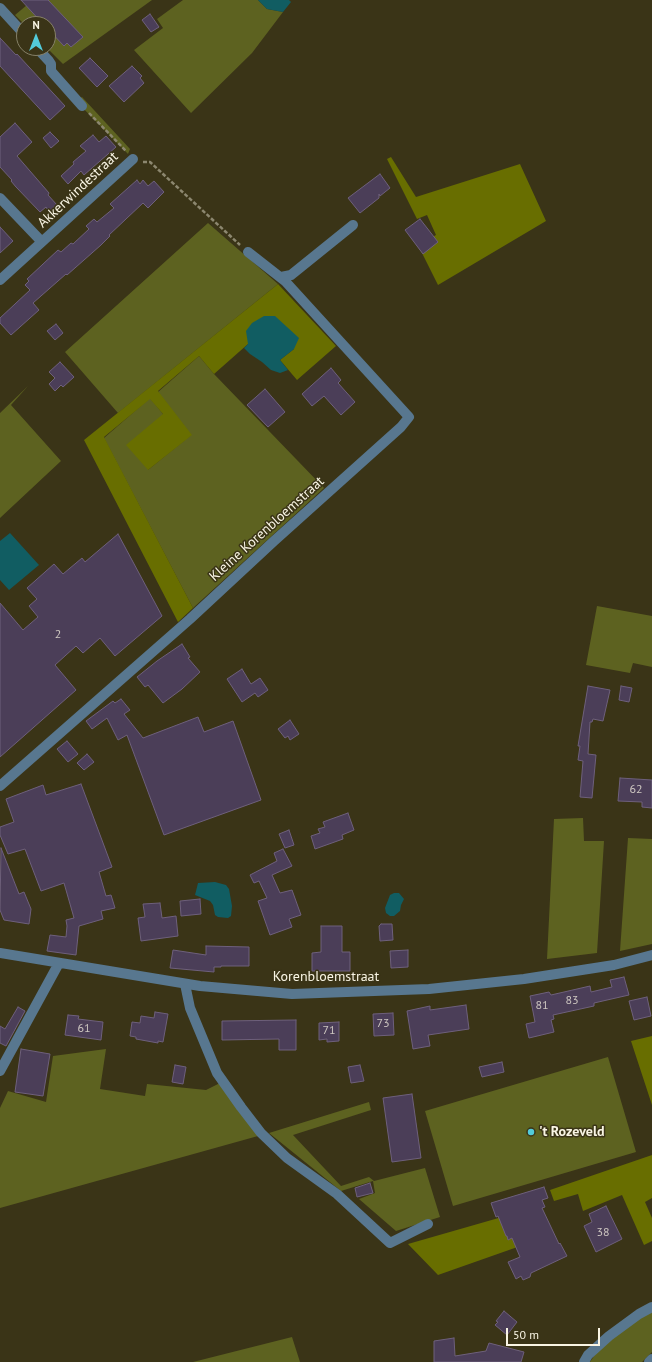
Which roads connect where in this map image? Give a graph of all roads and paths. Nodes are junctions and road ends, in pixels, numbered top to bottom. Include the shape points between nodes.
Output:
1 (0, 8) edge
2 (16, 25) edge
3 (44, 56) edge
4 (82, 106) joint
5 (133, 159) junction
6 (0, 198) edge
7 (353, 225) dead end
8 (42, 242) junction
9 (248, 252) joint
10 (280, 277) junction
11 (0, 280) edge
12 (0, 786) edge
13 (0, 953) edge
14 (652, 955) edge
15 (58, 963) junction
16 (185, 984) junction
17 (0, 1071) edge
18 (428, 1224) dead end
19 (652, 1307) edge
20 (652, 1359) edge
21 (584, 1362) edge
22 (649, 1362) edge

1 - 2 street
3 - 4 street via 51,64 51,71
4 - 5 path
5 - 8 street, Akkerwindestraat
5 - 9 path via 150,162
6 - 8 street, Akkerwindestraat
7 - 10 street via 291,275
8 - 11 street, Akkerwindestraat
9 - 10 street
10 - 12 street, Kleine Korenbloemstraat via 409,417 402,427 190,619
13 - 15 street, Korenbloemstraat
14 - 16 street, Korenbloemstraat via 614,965 524,979 429,989 292,994
15 - 16 street, Korenbloemstraat
15 - 17 street
16 - 18 street via 190,1008 217,1073 262,1133 287,1158 337,1194 390,1243
19 - 21 street via 609,1336
20 - 22 street

